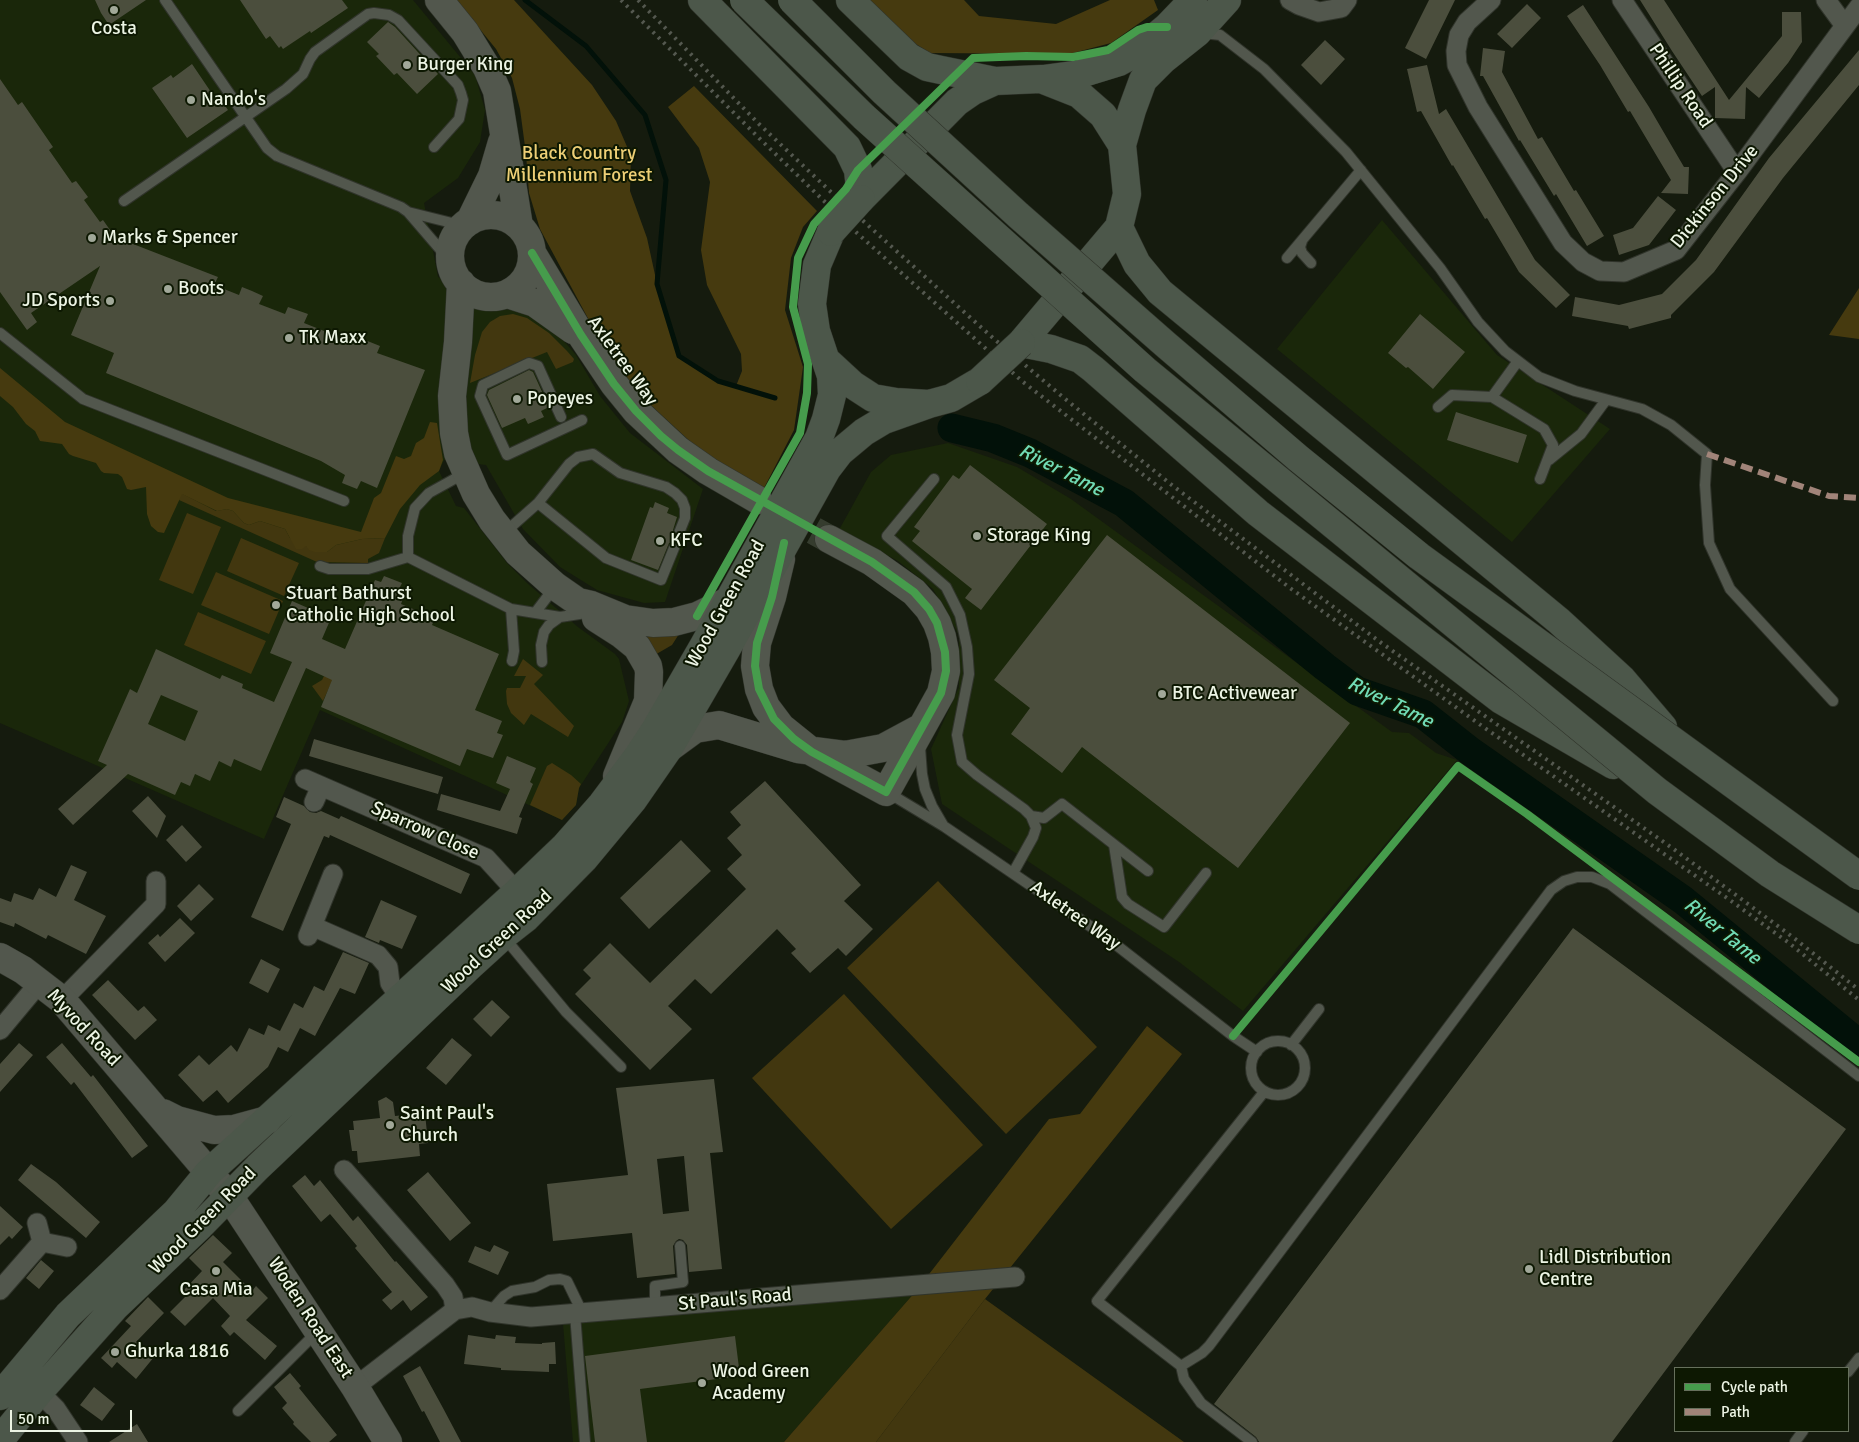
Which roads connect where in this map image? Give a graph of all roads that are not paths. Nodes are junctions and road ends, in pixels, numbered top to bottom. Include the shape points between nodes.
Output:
1 (439, 0) edge
2 (702, 0) edge
3 (744, 0) edge
4 (792, 0) edge
5 (850, 0) edge
6 (1192, 0) edge
7 (1227, 0) edge
8 (1290, 0) edge
9 (1347, 0) edge
10 (1491, 0) edge
11 (1622, 0) edge
12 (1826, 0) edge
13 (169, 1) edge
14 (1859, 7) edge
15 (1844, 26) junction
16 (1167, 27) junction
17 (1198, 33) junction
18 (1041, 79) junction
19 (995, 81) junction
20 (246, 118) junction
21 (504, 138) junction
22 (1122, 145) junction
23 (434, 147) dead end
24 (1361, 170) junction
25 (1737, 172) junction
26 (861, 199) junction
27 (124, 201) dead end
28 (408, 212) junction
29 (467, 224) junction
30 (519, 226) junction
31 (1119, 227) junction
32 (1302, 240) junction
33 (532, 253) junction
34 (1288, 258) dead end
35 (1312, 263) dead end
36 (456, 272) junction
37 (500, 296) junction
38 (0, 333) edge
39 (581, 335) junction
40 (458, 342) junction
41 (1022, 343) junction
42 (827, 361) junction
43 (1518, 361) junction
44 (1492, 397) junction
45 (1606, 400) junction
46 (929, 404) junction
47 (1438, 408) dead end
48 (561, 417) dead end
49 (582, 420) dead end
50 (1548, 461) junction
51 (466, 472) junction
52 (934, 479) dead end
53 (1540, 479) dead end
54 (758, 500) tunnel mouth
55 (344, 502) dead end
56 (538, 503) junction
57 (679, 533) dead end
58 (502, 535) junction
59 (829, 539) tunnel mouth
60 (784, 543) junction
61 (674, 548) dead end
62 (408, 557) junction
63 (320, 566) dead end
64 (555, 586) junction
65 (728, 601) junction
66 (512, 609) junction
67 (575, 611) junction
68 (535, 613) junction
69 (544, 632) junction
70 (512, 661) dead end
71 (542, 662) dead end
72 (1833, 701) dead end
73 (923, 726) junction
74 (1673, 739) junction
75 (669, 748) junction
76 (812, 752) junction
77 (313, 789) dead end
78 (1657, 790) junction
79 (886, 792) junction
80 (610, 794) junction
81 (1031, 816) junction
82 (945, 827) junction
83 (1114, 845) junction
84 (1148, 871) dead end
85 (1013, 872) junction
86 (1206, 872) dead end
87 (333, 874) dead end
88 (1859, 876) edge
89 (156, 881) dead end
90 (517, 892) junction
91 (1859, 930) edge
92 (503, 936) junction
93 (0, 957) edge
94 (40, 982) junction
95 (400, 998) junction
96 (62, 1000) junction
97 (1319, 1009) dead end
98 (0, 1030) edge
99 (1291, 1045) junction
100 (1257, 1052) junction
101 (621, 1068) dead end
102 (1859, 1076) edge
103 (1264, 1092) junction
104 (157, 1110) junction
105 (266, 1120) junction
106 (344, 1170) dead end
107 (209, 1172) junction
108 (230, 1196) junction
109 (37, 1222) dead end
110 (42, 1242) junction
111 (680, 1246) dead end
112 (67, 1247) dead end
113 (1015, 1277) dead end
114 (0, 1290) edge
115 (655, 1307) junction
116 (455, 1310) junction
117 (490, 1312) junction
118 (579, 1314) junction
119 (318, 1330) junction
120 (1859, 1358) edge
121 (1181, 1366) junction
122 (1849, 1371) edge
123 (355, 1387) junction
124 (2, 1389) edge
125 (39, 1392) junction
126 (238, 1411) dead end
127 (1802, 1432) edge
128 (0, 1440) edge
129 (78, 1442) edge
130 (388, 1442) edge
131 (585, 1442) edge
132 (1252, 1442) edge
133 (1794, 1442) edge

1 - 21 street via 487,68 497,91
2 - 26 highway via 847,147 858,170
3 - 78 highway, bridge via 864,117 1145,370
4 - 74 highway, bridge via 884,92 1018,215 1298,458 1420,556
5 - 19 highway via 909,57 927,67
6 - 16 highway
7 - 17 highway
8 - 9 street via 1319,12 1341,8
10 - 25 street, Dickinson Drive via 1467,22 1459,35 1457,65 1478,106 1563,243 1583,262 1600,271 1624,272 1676,250
11 - 25 street, Phillip Road
12 - 15 street
13 - 20 lane
14 - 15 street, Dickinson Drive
15 - 25 street, Dickinson Drive
16 - 17 highway
16 - 18 highway via 1137,52 1119,62 1080,74
17 - 22 highway via 1143,80
17 - 24 lane via 1220,35 1264,69
18 - 19 highway
18 - 22 highway via 1079,94 1103,115
19 - 26 highway, Wood Green Road via 957,102
20 - 23 lane via 298,80 315,52 331,39 368,14 381,13 398,20 458,85 463,100 459,119
20 - 27 lane
20 - 28 lane via 267,148 277,156
21 - 29 street via 492,176
21 - 30 street
22 - 31 highway via 1126,194
24 - 32 lane
24 - 43 lane via 1440,268 1478,322
26 - 42 highway, Wood Green Road, bridge via 831,232 817,265 812,304 816,331
28 - 29 lane
28 - 36 lane
29 - 30 street via 490,215 501,216
29 - 36 street via 456,236 451,249
30 - 33 street via 530,243
31 - 41 highway, Wood Green Road
31 - 74 highway via 1137,264 1160,292 1559,620 1622,679
32 - 34 lane
32 - 35 lane via 1302,254
33 - 37 street via 532,266 526,278 518,288
33 - 39 street, Axletree Way
36 - 37 street via 470,291 480,296
36 - 40 street
37 - 39 street, Axletree Way via 535,303
37 - 40 street
38 - 55 lane via 83,398
39 - 54 street, Axletree Way via 636,412 661,436 708,471
40 - 51 street via 452,418 458,453
41 - 46 highway, Wood Green Road, bridge via 980,381 951,398
41 - 78 highway, bridge via 1080,359 1258,513 1501,700
42 - 46 highway via 873,398
42 - 65 highway, Wood Green Road via 832,395 819,438
43 - 44 lane
43 - 45 lane via 1539,377
44 - 47 lane via 1452,395
44 - 50 lane via 1544,429 1554,445
45 - 50 lane via 1581,434
45 - 72 lane via 1642,409 1671,426 1707,454 1704,485 1709,543 1730,589
46 - 60 highway, Wood Green Road via 884,420 840,452 826,469
48 - 49 lane via 538,366 529,363 483,385 480,396 507,455
50 - 53 lane
51 - 58 street
51 - 62 lane via 429,493 415,508 408,536
52 - 81 lane via 887,536 946,587 960,614 969,674 957,735 962,762
56 - 57 lane via 569,464 578,457 593,454 620,473 666,488 682,500 686,518
56 - 58 lane
56 - 61 lane via 606,558 661,580
58 - 64 street
59 - 73 street via 872,562 908,587 929,608 937,623 945,652 946,671 941,693
60 - 75 highway, Wood Green Road
60 - 76 street, Axletree Way via 772,598 757,643 755,666 759,689 774,719
62 - 63 lane via 368,569
62 - 66 lane
64 - 67 street
64 - 68 lane
65 - 67 street via 674,622 625,619 591,604
65 - 80 highway, Wood Green Road via 655,730
66 - 68 lane
66 - 70 lane
67 - 68 lane
67 - 69 lane via 554,620
67 - 80 street via 621,634 637,647 650,672 648,701
68 - 69 lane
69 - 71 lane
73 - 76 street, Axletree Way via 883,748 865,753
73 - 79 street
73 - 82 lane via 920,741 922,774 932,806
74 - 88 highway, bridge
75 - 76 street, Axletree Way via 695,729 719,725
75 - 92 highway, Wood Green Road via 633,800 584,859 526,918
76 - 79 street, Axletree Way
77 - 90 street, Sparrow Close via 486,858
78 - 91 highway, bridge via 1770,874
79 - 82 lane, Axletree Way
80 - 90 highway, Wood Green Road via 565,846
81 - 83 lane via 1044,818 1062,804
81 - 85 lane via 1036,828
82 - 85 lane, Axletree Way
83 - 84 lane
83 - 86 lane via 1122,897 1164,927
85 - 100 lane, Axletree Way via 1106,936
87 - 95 street via 310,931 378,955 388,967 390,983
89 - 96 street via 156,904
90 - 95 highway, Wood Green Road
92 - 101 lane via 566,1012
92 - 108 highway, Wood Green Road
93 - 94 street, Myvod Road
94 - 96 street, Myvod Road
94 - 98 street
95 - 105 highway, Wood Green Road
96 - 104 street, Myvod Road
97 - 99 lane
99 - 100 lane via 1272,1042
99 - 103 lane via 1302,1057 1304,1074 1301,1082 1289,1093
100 - 103 lane via 1251,1068 1257,1086
102 - 121 lane via 1610,884 1592,877 1564,881 1551,890 1209,1346
103 - 121 lane via 1097,1301
104 - 105 street, Myvod Road via 177,1120 214,1130 234,1129
104 - 107 street, Myvod Road
105 - 107 highway, Wood Green Road
106 - 116 street via 445,1285 453,1297
107 - 108 street, Woden Road East
107 - 124 highway, Wood Green Road via 176,1212 68,1315
108 - 119 street, Woden Road East
108 - 125 highway, Wood Green Road via 116,1306
109 - 110 street
110 - 112 street
110 - 114 street
111 - 115 lane via 683,1282 655,1286
113 - 115 street, St Paul's Road
115 - 118 street, St Paul's Road
116 - 117 street, St Paul's Road via 472,1307
116 - 123 street
117 - 118 street, St Paul's Road via 531,1317
117 - 118 lane via 512,1291 560,1279 567,1281
118 - 131 lane
119 - 123 street, Woden Road East
119 - 126 lane
120 - 122 lane
121 - 132 lane via 1184,1379 1200,1403
123 - 130 street, Woden Road East
125 - 128 highway, Wood Green Road
125 - 129 street via 56,1409
127 - 133 lane

